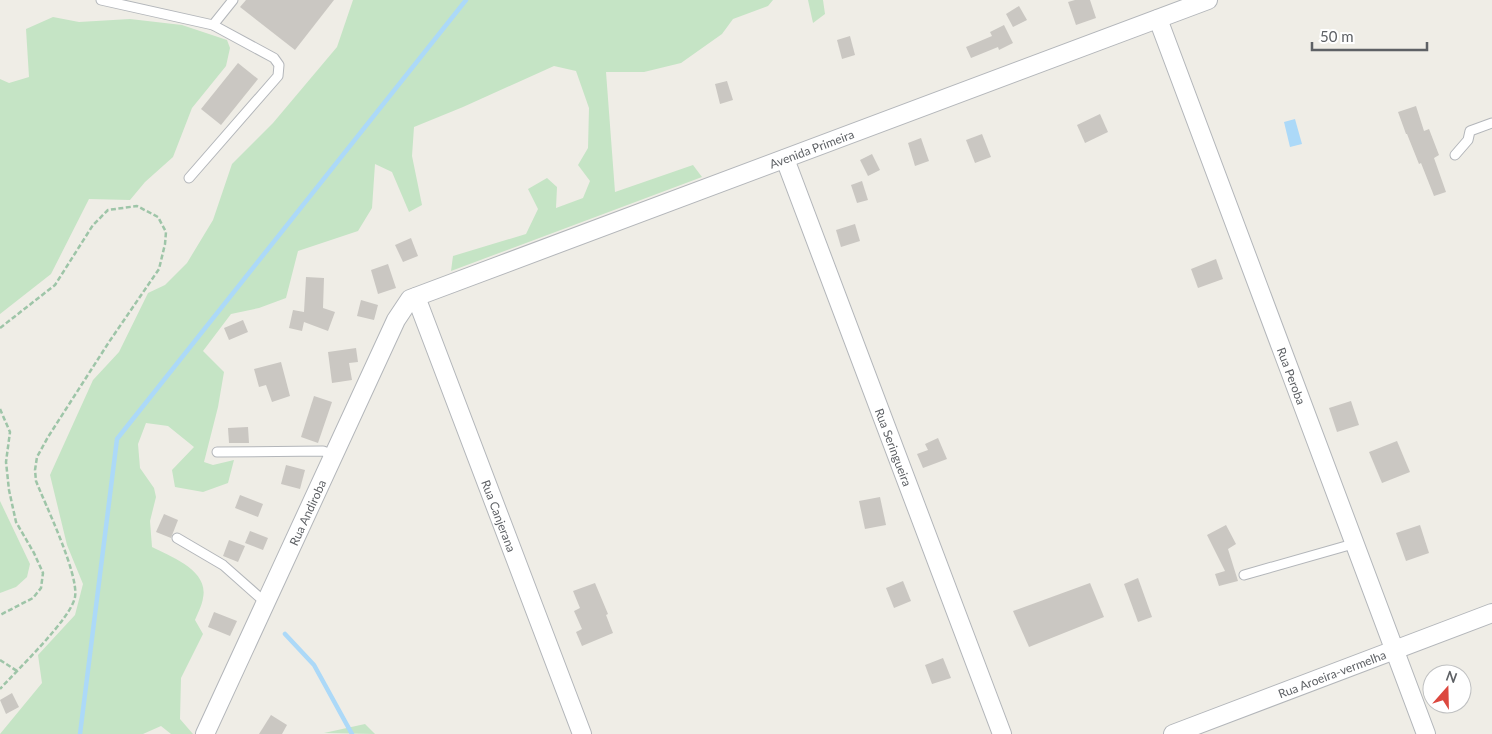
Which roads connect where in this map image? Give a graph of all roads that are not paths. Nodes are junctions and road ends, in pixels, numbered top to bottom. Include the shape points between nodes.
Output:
1 (101, 0) edge
2 (233, 0) edge
3 (1208, 0) edge
4 (1158, 19) junction
5 (213, 25) junction
6 (1492, 123) edge
7 (1455, 156) dead end
8 (785, 159) junction
9 (189, 178) dead end
10 (416, 297) junction
11 (217, 452) dead end
12 (334, 455) junction
13 (178, 538) dead end
14 (1353, 544) junction
15 (1244, 575) dead end
16 (266, 603) junction
17 (1492, 613) edge
18 (1393, 650) junction
19 (205, 734) edge
20 (582, 734) edge
21 (1002, 734) edge
22 (1173, 734) edge
23 (1426, 734) edge

1 - 5 lane
2 - 5 lane
3 - 4 street, Avenida Primeira
4 - 8 street, Avenida Primeira
4 - 14 street, Rua Peroba
5 - 9 lane via 274,58 279,65 278,76
6 - 7 lane via 1470,131 1468,140
8 - 10 street, Avenida Primeira
8 - 21 street, Rua Seringueira
10 - 12 street, Rua Andiroba via 410,299 396,320
10 - 20 street, Rua Canjerana
11 - 12 lane via 323,451
12 - 16 street, Rua Andiroba
13 - 16 lane via 223,565
14 - 15 lane
14 - 18 street, Rua Peroba
16 - 19 street, Rua Andiroba
17 - 18 street, Rua Aroeira-vermelha
18 - 22 street, Rua Aroeira-vermelha
18 - 23 street, Rua Peroba

